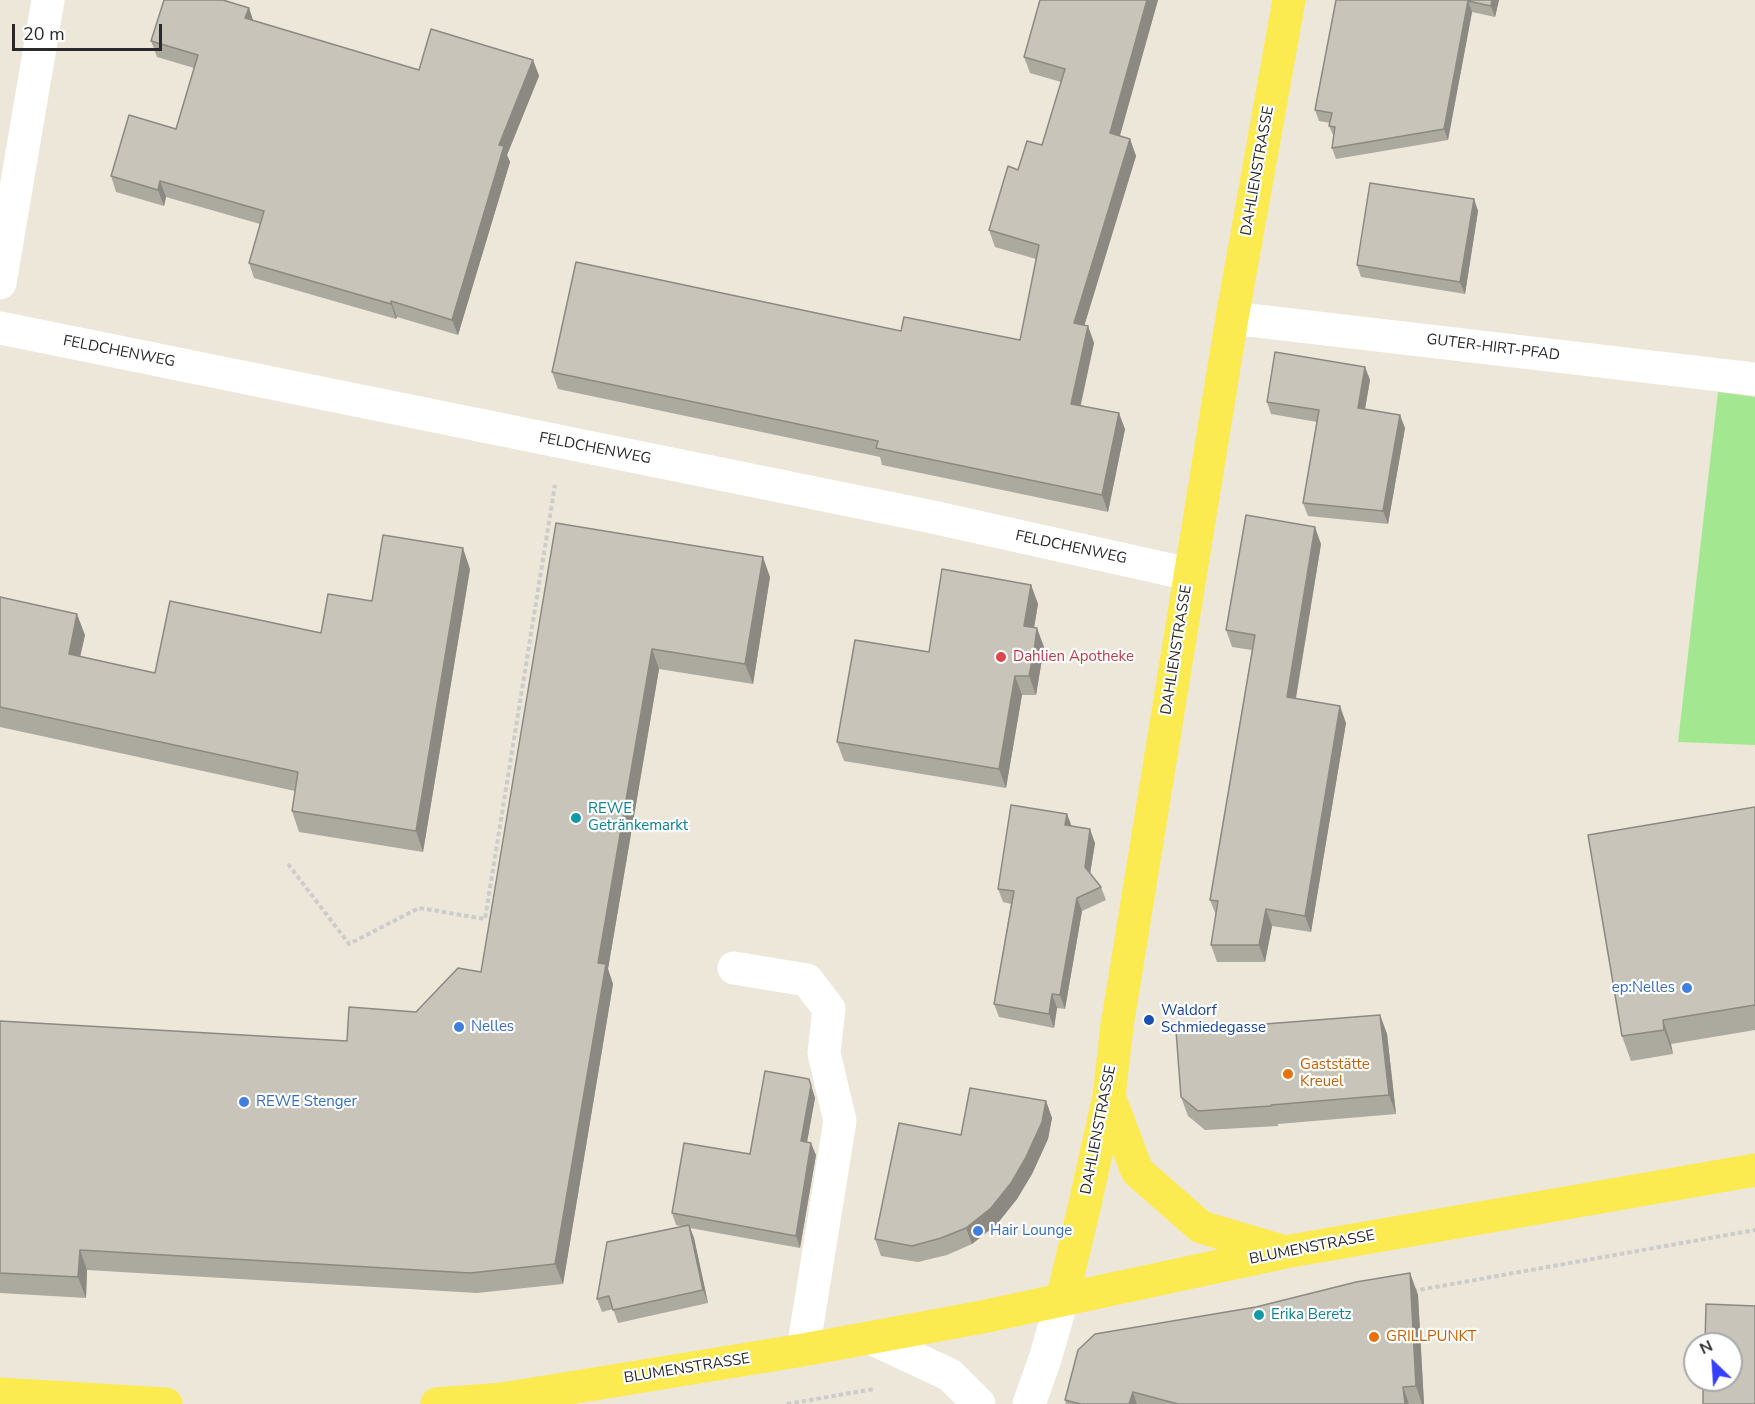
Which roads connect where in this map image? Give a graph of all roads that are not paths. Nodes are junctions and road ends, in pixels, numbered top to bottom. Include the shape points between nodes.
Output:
1 (48, 0) edge
2 (1289, 0) edge
3 (0, 283) edge
4 (1232, 318) junction
5 (0, 328) edge
6 (1755, 379) edge
7 (1189, 574) junction
8 (734, 968) dead end
9 (1109, 1096) junction
10 (1755, 1170) edge
11 (1285, 1252) junction
12 (1062, 1300) junction
13 (871, 1338) junction
14 (803, 1350) junction
15 (0, 1394) edge
16 (501, 1401) edge
17 (166, 1404) edge
18 (437, 1404) edge
19 (978, 1404) edge
20 (1029, 1404) edge

1 - 3 street
2 - 4 main road, DAHLIENSTRASSE
4 - 6 street, GUTER-HIRT-PFAD
4 - 7 main road, DAHLIENSTRASSE
5 - 7 street, FELDCHENWEG via 928,516
7 - 9 main road, DAHLIENSTRASSE
8 - 14 street via 807,980 829,1009 824,1053 840,1121
9 - 11 main road via 1137,1171 1201,1227
9 - 12 main road, DAHLIENSTRASSE
10 - 11 main road, BLUMENSTRASSE
11 - 12 main road, BLUMENSTRASSE
12 - 13 main road, BLUMENSTRASSE
12 - 20 street
13 - 14 main road, BLUMENSTRASSE
13 - 19 street via 950,1375
14 - 16 main road, BLUMENSTRASSE
15 - 17 main road
16 - 18 main road, BLUMENSTRASSE

